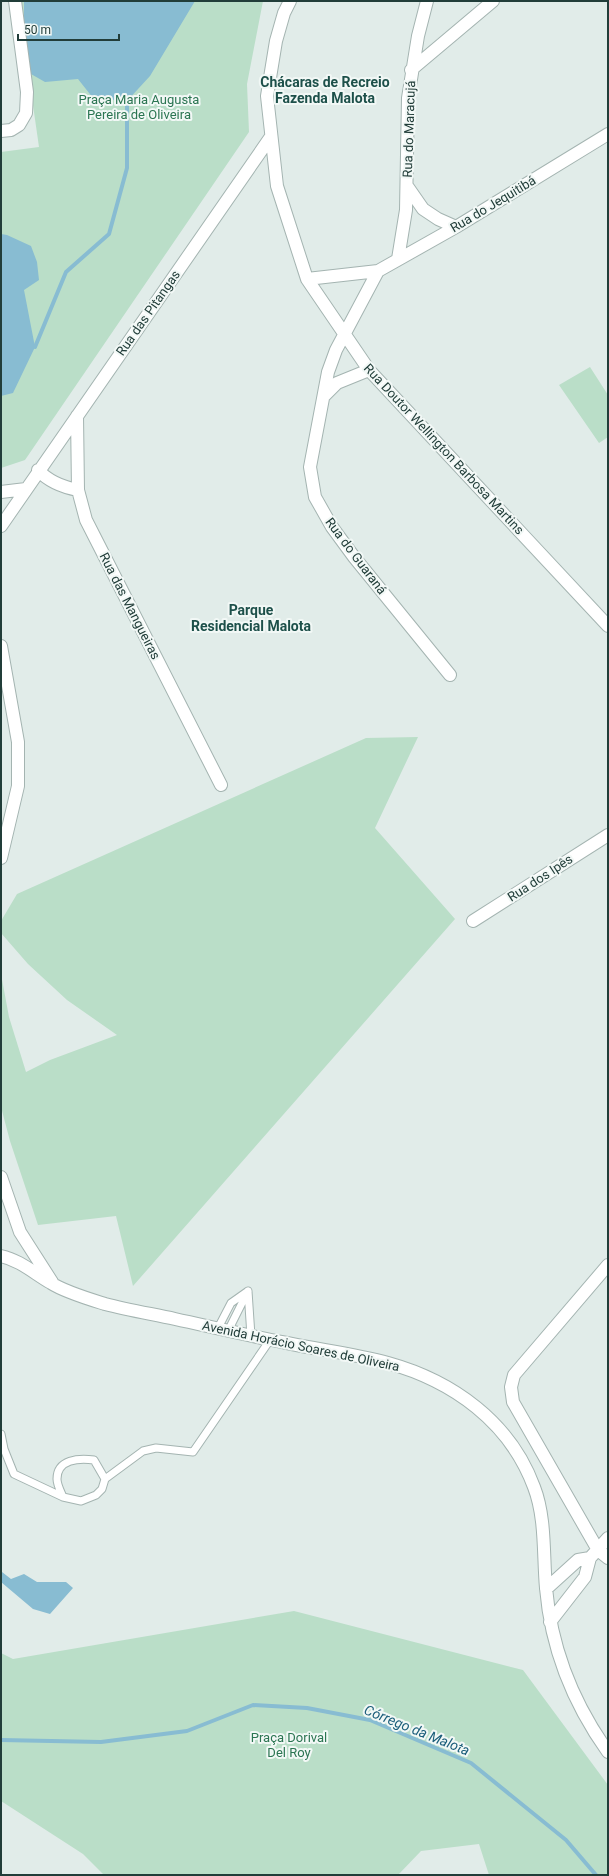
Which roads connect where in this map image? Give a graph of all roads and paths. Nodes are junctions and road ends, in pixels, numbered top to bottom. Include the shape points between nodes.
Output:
1 (15, 1) edge
2 (290, 1) edge
3 (427, 1) edge
4 (493, 1) edge
5 (411, 70) junction
6 (1, 131) edge
7 (608, 134) edge
8 (270, 138) junction
9 (407, 186) junction
10 (456, 227) junction
11 (398, 259) junction
12 (378, 271) junction
13 (307, 279) junction
14 (345, 336) junction
15 (369, 370) junction
16 (325, 395) junction
17 (77, 416) junction
18 (38, 470) junction
19 (26, 489) junction
20 (78, 490) junction
21 (1, 492) edge
22 (1, 526) edge
23 (607, 624) edge
24 (1, 646) edge
25 (450, 675) dead end
26 (7, 709) edge
27 (221, 785) dead end
28 (608, 835) edge
29 (1, 858) edge
30 (473, 921) dead end
31 (1, 1178) edge
32 (1, 1256) edge
33 (608, 1265) edge
34 (53, 1285) junction
35 (248, 1291) junction
36 (223, 1330) junction
37 (251, 1336) junction
38 (270, 1340) junction
39 (1, 1434) edge
40 (105, 1479) junction
41 (63, 1497) junction
42 (608, 1538) edge
43 (594, 1554) junction
44 (608, 1558) edge
45 (546, 1589) junction
46 (550, 1622) junction
47 (608, 1752) edge

1 - 6 street via 27,92 26,113 19,125 11,130
2 - 8 street, Rua Doutor Wellington Barbosa Martins via 276,41 267,96
3 - 5 street, Rua do Maracujá
4 - 5 street
5 - 9 street, Rua do Maracujá via 408,98
7 - 10 street, Rua do Jequitibá
8 - 13 street, Rua Doutor Wellington Barbosa Martins via 277,186
8 - 17 street, Rua das Pitangas
9 - 10 street, Rua do Maracujá via 422,209
9 - 11 street, Rua do Maracujá
10 - 11 street, Rua do Jequitibá
11 - 12 street, Rua do Jequitibá
12 - 13 street, Rua do Jequitibá
12 - 14 street
13 - 14 street, Rua Doutor Wellington Barbosa Martins
14 - 15 street, Rua Doutor Wellington Barbosa Martins
14 - 16 street, Rua do Guaraná via 336,350 328,372
15 - 16 street via 337,383
15 - 23 street, Rua Doutor Wellington Barbosa Martins
16 - 25 street, Rua do Guaraná via 310,467 315,497 332,527 354,557
17 - 18 street, Rua das Pitangas
17 - 20 street, Rua das Mangueiras
18 - 19 street, Rua das Pitangas
18 - 20 street via 52,482 64,488
19 - 21 street
19 - 22 street, Rua das Pitangas
20 - 27 street, Rua das Mangueiras via 86,520
24 - 26 street
26 - 29 street via 18,742 18,786
28 - 30 street, Rua dos Ipês
31 - 34 street via 20,1232
32 - 34 street, Avenida Horácio Soares de Oliveira via 10,1258
33 - 43 street via 514,1376 511,1387 513,1402
34 - 36 street, Avenida Horácio Soares de Oliveira via 105,1304
35 - 36 lane
35 - 36 lane via 231,1303
35 - 37 lane
36 - 37 street, Avenida Horácio Soares de Oliveira
37 - 38 street, Avenida Horácio Soares de Oliveira
38 - 40 lane via 193,1452 156,1448 143,1451
38 - 45 street, Avenida Horácio Soares de Oliveira via 387,1363 420,1374 450,1388 488,1416 507,1436 523,1461 535,1488 541,1514
39 - 41 lane via 14,1474
40 - 41 lane via 102,1489 96,1495 81,1501
40 - 41 lane via 94,1460 69,1460 61,1468 57,1480
42 - 43 street
43 - 44 street
43 - 45 street via 578,1560
43 - 46 street via 585,1577
45 - 46 street, Avenida Horácio Soares de Oliveira
46 - 47 street, Avenida Horácio Soares de Oliveira via 564,1674 582,1710

